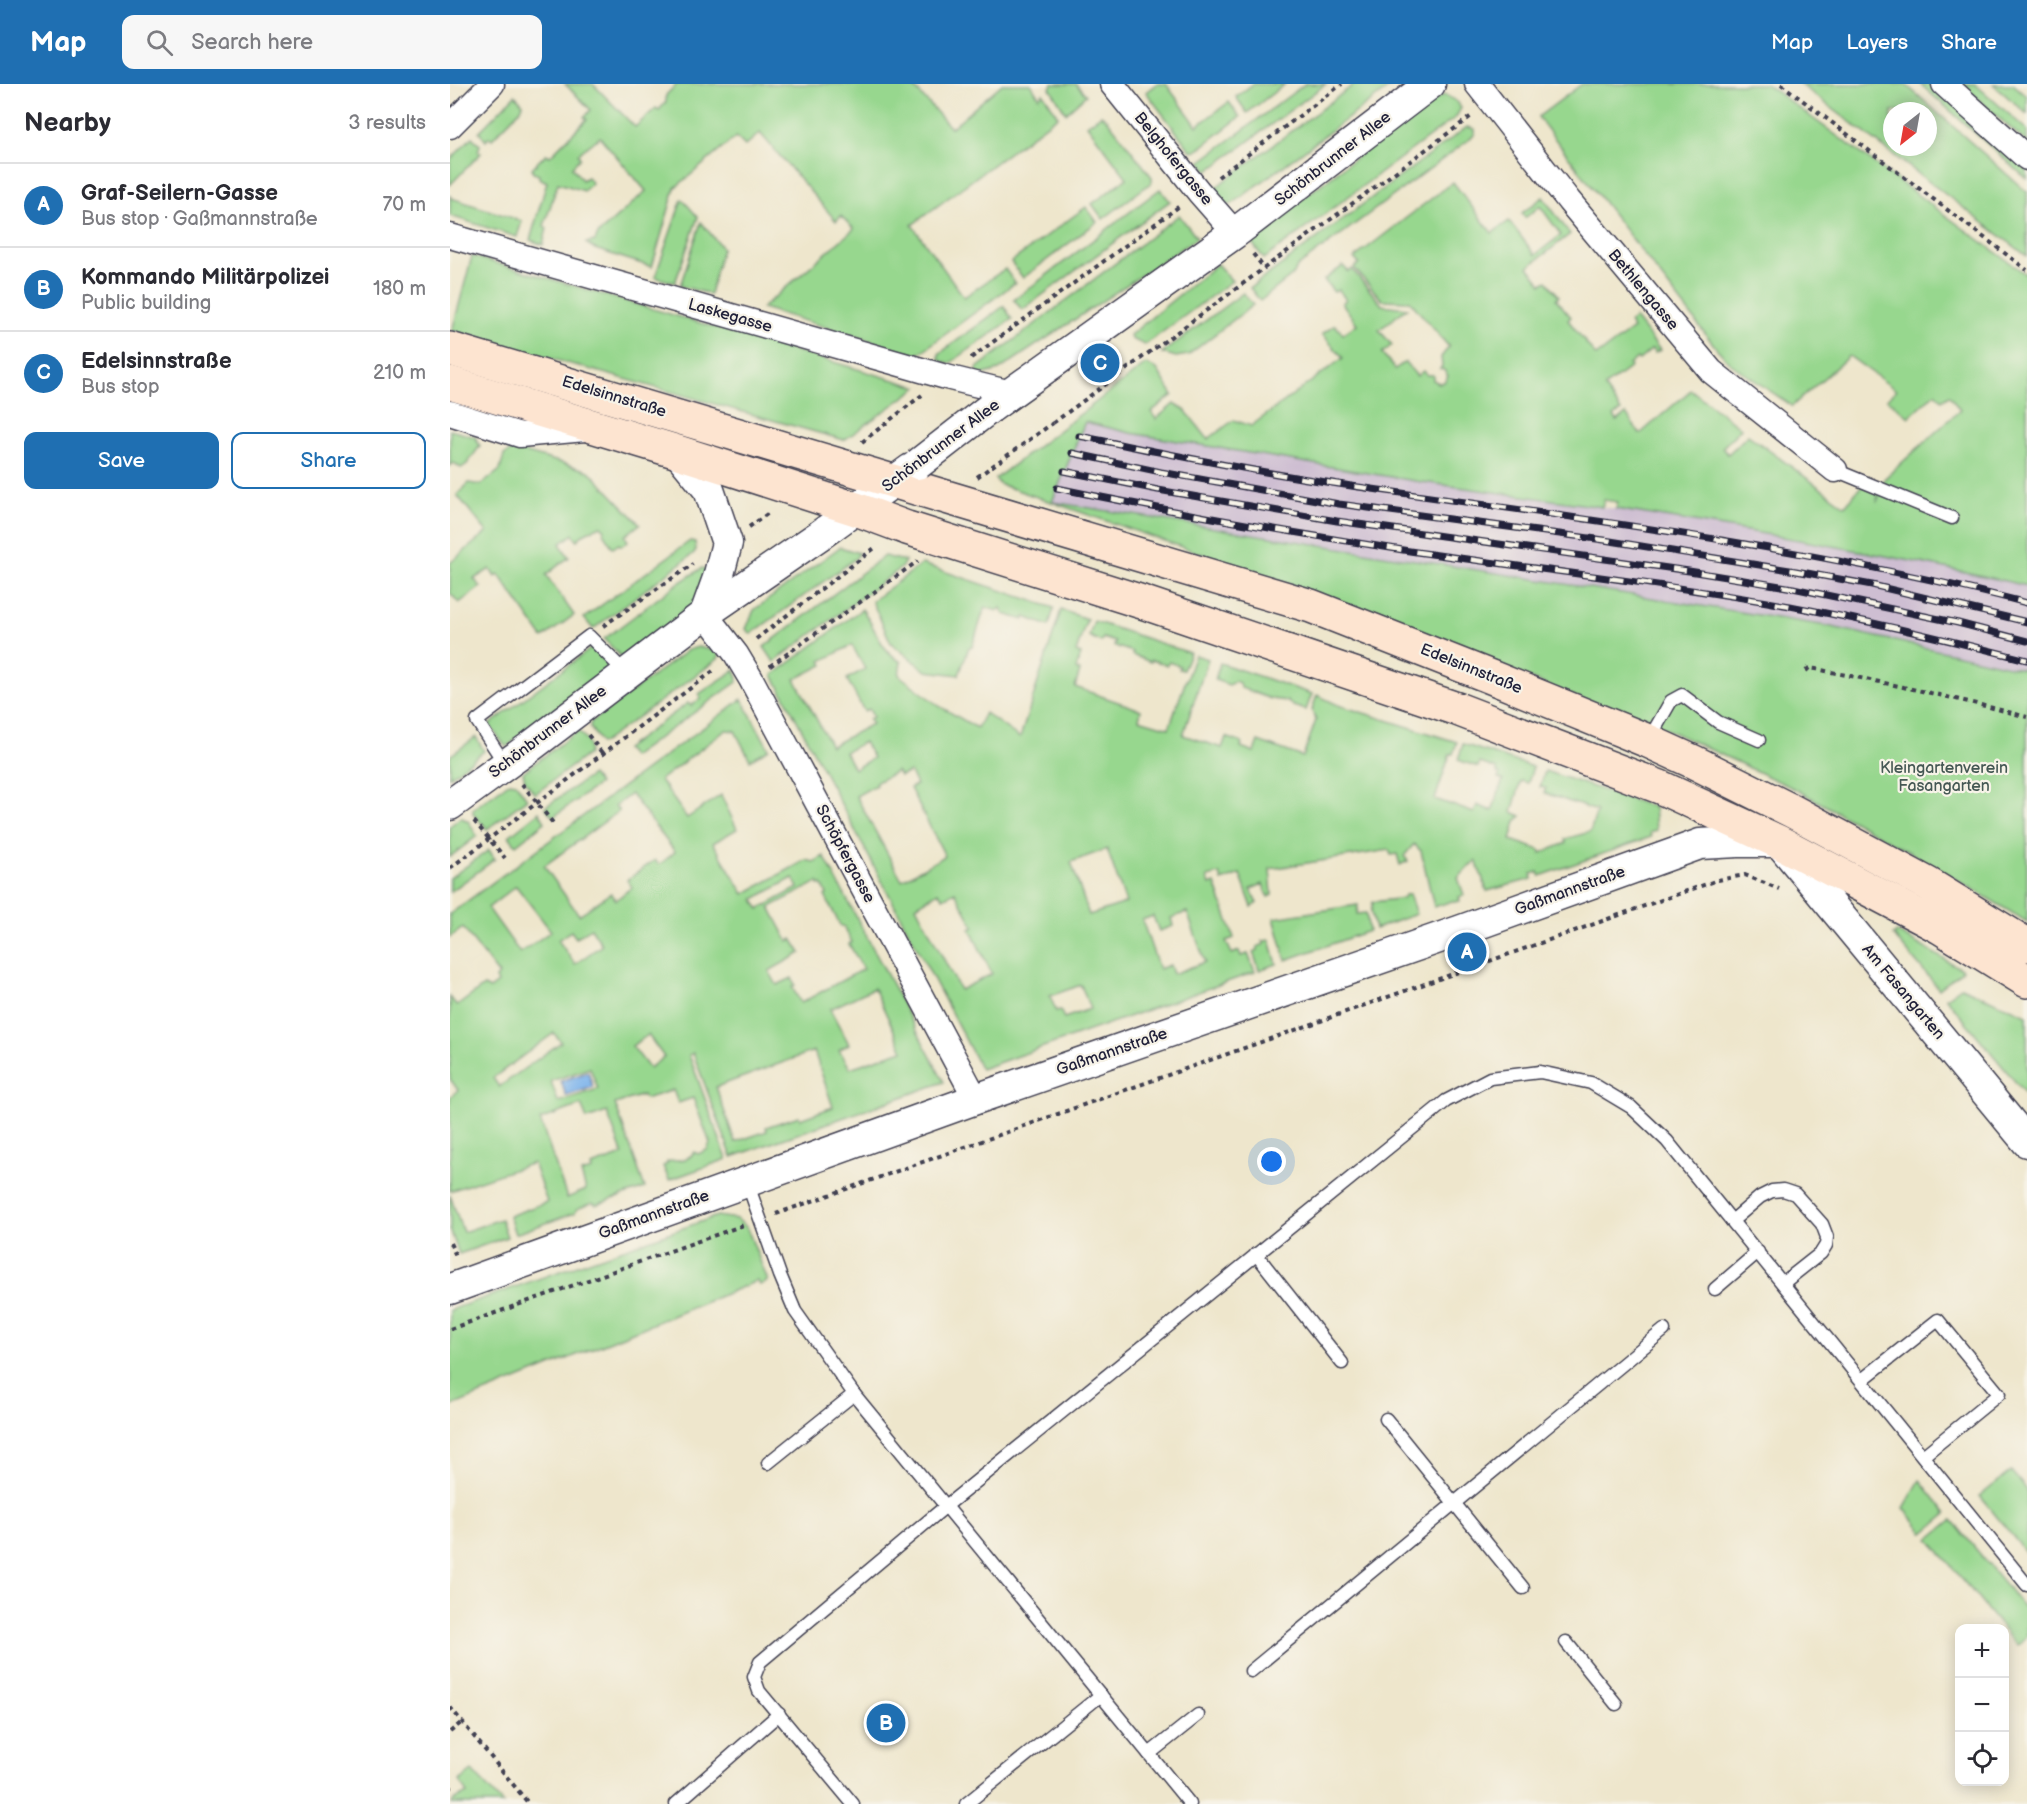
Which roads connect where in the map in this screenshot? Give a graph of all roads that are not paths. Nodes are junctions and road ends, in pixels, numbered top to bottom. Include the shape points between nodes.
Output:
1 (492, 84) edge
2 (1430, 84) edge
3 (1944, 84) edge
4 (1118, 86) edge
5 (1484, 93) edge
6 (450, 126) edge
7 (2027, 158) edge
8 (1235, 233) junction
9 (450, 236) edge
10 (450, 349) edge
11 (450, 383) edge
12 (1000, 400) junction
13 (450, 413) edge
14 (600, 428) junction
15 (678, 452) junction
16 (1835, 470) joint
17 (907, 472) junction
18 (856, 509) junction
19 (1952, 518) dead end
20 (705, 614) junction
21 (626, 674) junction
22 (1759, 740) dead end
23 (1648, 741) junction
24 (1694, 762) junction
25 (506, 764) junction
26 (453, 802) edge
27 (1710, 810) junction
28 (1779, 842) junction
29 (1700, 844) junction
30 (2027, 945) edge
31 (2027, 981) edge
32 (976, 1099) junction
33 (2027, 1142) edge
34 (747, 1182) junction
35 (1732, 1221) junction
36 (1758, 1252) junction
37 (1256, 1254) junction
38 (1784, 1282) junction
39 (450, 1289) edge
40 (1715, 1289) dead end
41 (1664, 1330) dead end
42 (1342, 1364) dead end
43 (1862, 1380) junction
44 (854, 1394) junction
45 (1386, 1419) dead end
46 (1923, 1456) junction
47 (768, 1463) dead end
48 (1454, 1503) junction
49 (946, 1506) junction
50 (2027, 1586) edge
51 (1523, 1588) dead end
52 (1566, 1642) dead end
53 (1251, 1671) dead end
54 (1101, 1695) junction
55 (1616, 1704) dead end
56 (779, 1714) junction
57 (1198, 1714) dead end
58 (1149, 1754) junction
59 (1188, 1803) edge
60 (675, 1804) edge
61 (853, 1804) edge
62 (966, 1804) edge

1 - 6 street
2 - 8 street, Schönbrunner Allee
3 - 7 street
4 - 8 street, Belghofergasse
5 - 16 street, Bethlengasse via 1711,371
8 - 12 street, Schönbrunner Allee
9 - 12 street, Laskegasse via 946,377
10 - 17 main road, Edelsinnstraße
11 - 14 main road, Edelsinnstraße
12 - 17 street, Schönbrunner Allee, bridge
13 - 14 street, Edelsinnstraße via 519,435
14 - 15 main road, Edelsinnstraße
15 - 18 main road, Edelsinnstraße
15 - 20 street via 709,490 727,543
16 - 19 lane
17 - 18 street, Schönbrunner Allee
17 - 23 main road, Edelsinnstraße via 949,498 1311,606
18 - 20 street, Schönbrunner Allee
18 - 27 main road, Edelsinnstraße via 1457,709
20 - 21 street, Schönbrunner Allee
20 - 32 street, Schöpfergasse via 751,679
21 - 25 street, Schönbrunner Allee
21 - 25 lane via 589,636 477,721
22 - 23 lane via 1718,722 1682,695 1671,701
23 - 24 main road, Edelsinnstraße
24 - 27 street via 1713,793
24 - 30 main road, Edelsinnstraße via 1928,884
25 - 26 street, Schönbrunner Allee
27 - 28 main road, Edelsinnstraße
27 - 29 street
28 - 29 street, Gaßmannstraße
28 - 31 main road, Edelsinnstraße via 1940,927
28 - 33 street, Am Fasangarten
29 - 32 street, Gaßmannstraße
32 - 34 street, Gaßmannstraße
34 - 39 street, Gaßmannstraße
34 - 44 lane via 795,1311
35 - 36 lane
35 - 37 lane via 1667,1141 1631,1107 1591,1083 1540,1071 1490,1078 1446,1101
35 - 38 lane via 1760,1197 1783,1190 1795,1194 1822,1224 1827,1237 1821,1253
36 - 38 lane
36 - 40 lane
37 - 42 lane
37 - 49 lane
38 - 43 lane
41 - 48 lane
43 - 46 lane
43 - 46 lane via 1938,1320 1999,1394
44 - 47 lane
44 - 49 lane
45 - 48 lane
46 - 50 lane
48 - 51 lane
48 - 53 lane
49 - 54 lane
49 - 56 lane via 760,1662 754,1677 759,1691
52 - 55 lane
54 - 58 lane
54 - 62 lane
56 - 60 lane
56 - 61 lane
57 - 58 lane
58 - 59 lane

